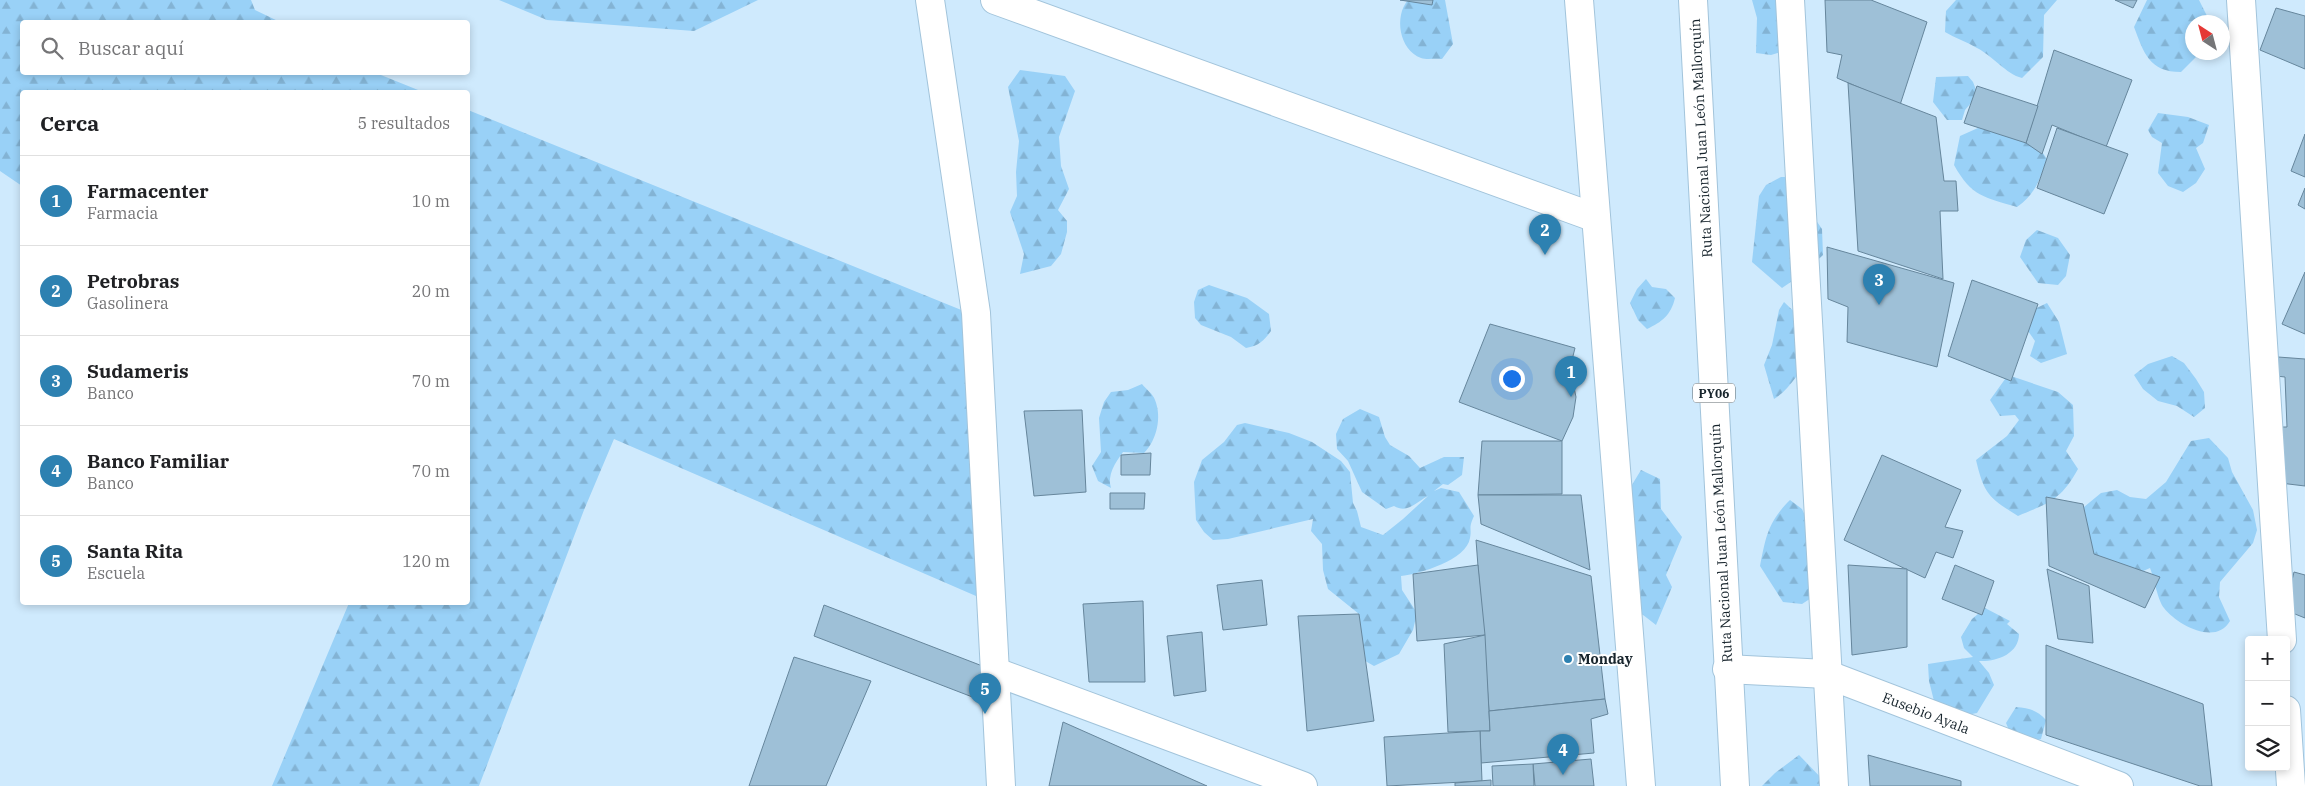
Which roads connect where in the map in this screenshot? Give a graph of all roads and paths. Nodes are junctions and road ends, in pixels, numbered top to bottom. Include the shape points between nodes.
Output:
1 (930, 0) edge
2 (995, 0) edge
3 (1579, 0) edge
4 (1694, 0) edge
5 (1790, 0) edge
6 (2241, 0) edge
7 (1596, 218) junction
8 (2282, 636) edge
9 (1727, 669) junction
10 (996, 672) junction
11 (1826, 674) junction
12 (2287, 726) edge
13 (1001, 786) edge
14 (1303, 786) edge
15 (1640, 786) edge
16 (1734, 786) edge
17 (1834, 786) edge
18 (2119, 786) edge
19 (2291, 786) edge

1 - 10 main road via 976,313
2 - 7 main road
3 - 7 main road
4 - 9 main road, Ruta Nacional Juan León Mallorquín / PY06
5 - 11 main road
6 - 8 main road
7 - 15 main road
9 - 11 main road, Eusebio Ayala
9 - 16 main road, Ruta Nacional Juan León Mallorquín / PY06
10 - 13 main road
10 - 14 main road
11 - 17 main road
11 - 18 main road, Eusebio Ayala
12 - 19 main road

